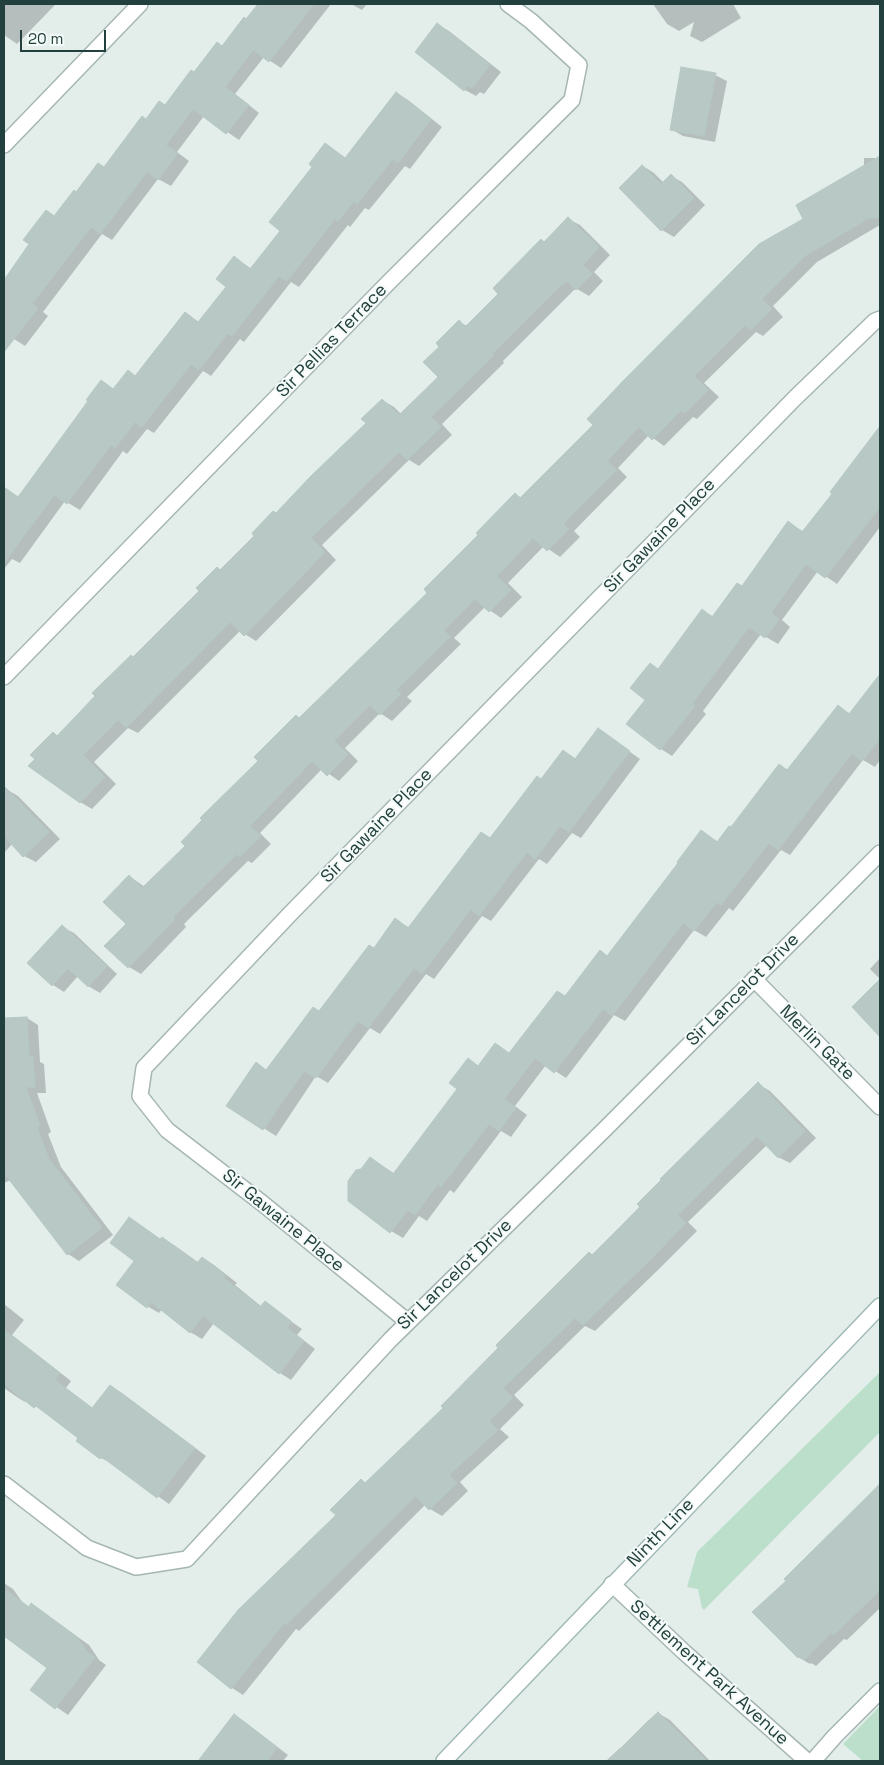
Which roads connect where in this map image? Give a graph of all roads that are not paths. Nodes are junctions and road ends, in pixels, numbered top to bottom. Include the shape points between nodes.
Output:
1 (140, 4) edge
2 (508, 4) edge
3 (4, 145) edge
4 (880, 319) edge
5 (4, 677) edge
6 (880, 853) edge
7 (754, 979) junction
8 (880, 1107) edge
9 (880, 1306) edge
10 (408, 1322) junction
11 (4, 1484) edge
12 (612, 1584) junction
13 (880, 1691) edge
14 (444, 1761) edge
15 (807, 1761) edge
16 (813, 1761) edge

1 - 3 street
2 - 5 street, Sir Pellias Terrace via 579,65 572,100 389,282
4 - 10 street, Sir Gawaine Place via 796,397 290,914 144,1068 140,1096 167,1130
6 - 7 street, Sir Lancelot Drive
7 - 8 street, Merlin Gate
7 - 10 street, Sir Lancelot Drive
9 - 12 street, Ninth Line
10 - 11 street, Sir Lancelot Drive via 187,1559 136,1567 87,1548
12 - 14 street, Ninth Line
12 - 15 street, Settlement Park Avenue
13 - 16 street

